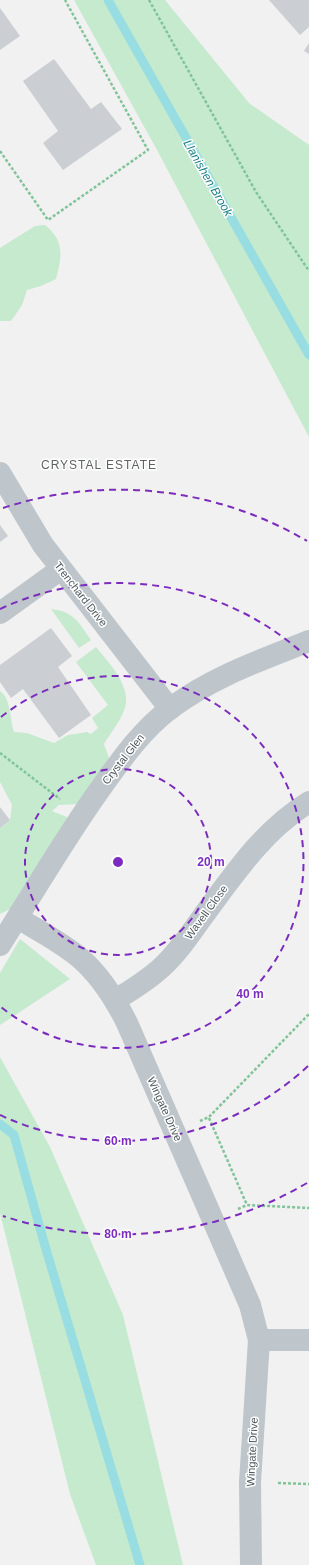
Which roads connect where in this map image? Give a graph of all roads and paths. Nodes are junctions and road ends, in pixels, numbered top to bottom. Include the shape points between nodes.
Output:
1 (65, 0) edge
2 (149, 0) edge
3 (0, 151) edge
4 (309, 271) edge
5 (0, 473) edge
6 (61, 569) junction
7 (0, 613) edge
8 (309, 641) edge
9 (170, 709) junction
10 (0, 753) edge
11 (62, 800) dead end
12 (309, 802) edge
13 (18, 918) junction
14 (0, 945) edge
15 (115, 1000) junction
16 (309, 1014) edge
17 (209, 1117) junction
18 (175, 1130) junction
19 (247, 1205) junction
20 (309, 1208) edge
21 (212, 1220) junction
22 (259, 1340) junction
23 (309, 1340) edge
24 (250, 1565) edge

1 - 3 path via 148,150 48,220
2 - 4 path via 256,192
5 - 6 street, Trenchard Drive via 28,521
6 - 7 street
6 - 9 street, Trenchard Drive
8 - 9 street, Crystal Glen via 226,675
9 - 13 street, Crystal Glen via 143,733 124,755 86,809
10 - 11 path
12 - 15 street, Wavell Close via 290,813 255,847 181,946 163,966 144,982
13 - 14 street, Crystal Glen
13 - 15 street, Wingate Drive via 62,944 80,958 96,974
15 - 18 street, Wingate Drive
16 - 17 path
17 - 18 path
17 - 19 path
18 - 21 street, Wingate Drive
19 - 20 path
19 - 21 path
21 - 22 street, Wingate Drive via 250,1305
22 - 23 street
22 - 24 street, Wingate Drive via 250,1482

